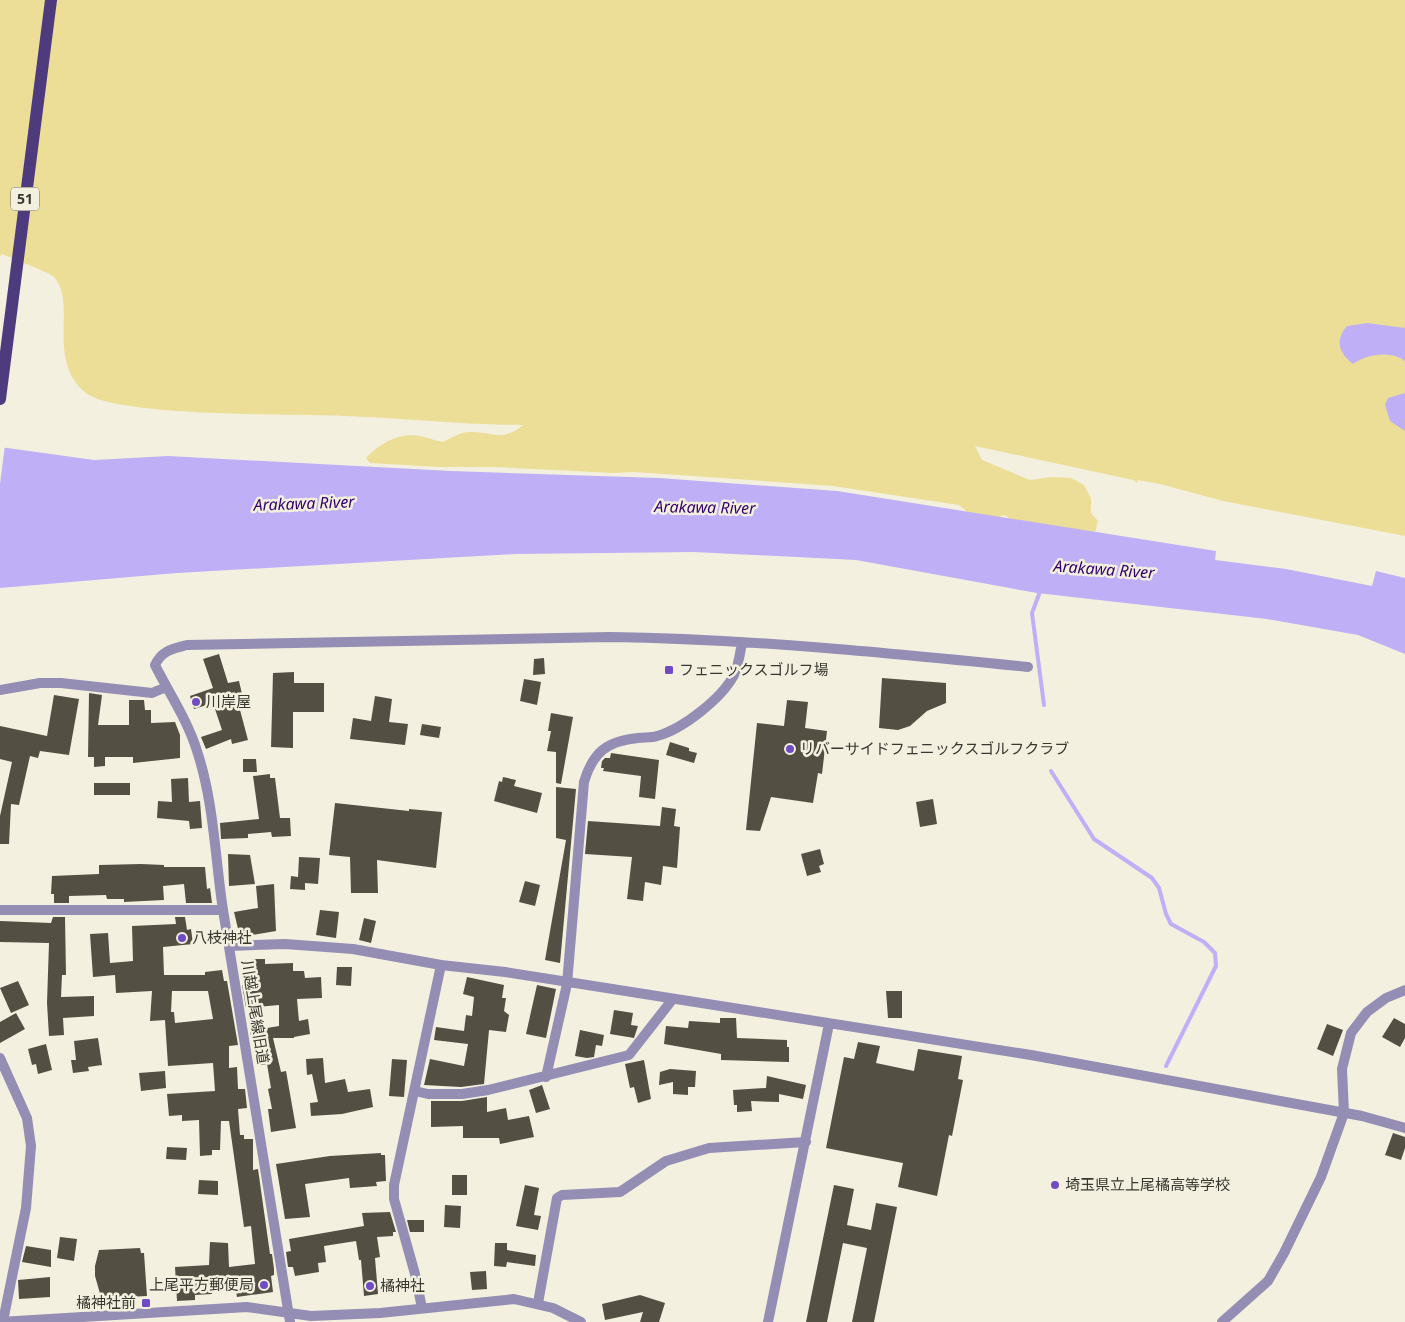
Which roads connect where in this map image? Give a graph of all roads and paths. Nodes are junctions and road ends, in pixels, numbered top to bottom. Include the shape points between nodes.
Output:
1 (51, 0) edge
2 (0, 399) edge
3 (742, 642) junction
4 (1028, 667) dead end
5 (166, 687) junction
6 (0, 690) edge
7 (0, 910) edge
8 (222, 910) junction
9 (229, 946) junction
10 (441, 965) junction
11 (567, 984) junction
12 (1405, 990) edge
13 (672, 1000) junction
14 (828, 1024) junction
15 (0, 1058) edge
16 (546, 1077) junction
17 (415, 1091) junction
18 (1344, 1113) junction
19 (1405, 1128) edge
20 (806, 1142) junction
21 (538, 1302) junction
22 (422, 1308) junction
23 (289, 1318) edge
24 (2, 1321) edge
25 (582, 1322) edge
26 (768, 1322) edge
27 (1222, 1322) edge

1 - 2 main road, 51
3 - 4 street
3 - 5 street, 川越上尾線旧道 via 610,637 187,645 167,650 159,656 155,665
3 - 11 street via 733,676 705,708 671,731 656,737 618,742 603,748 593,758 584,782
5 - 6 street via 152,693 46,683
5 - 8 street, 川越上尾線旧道 via 188,727 199,756 209,801
7 - 8 street
8 - 9 street, 川越上尾線旧道
9 - 10 street via 285,944 353,949
9 - 23 street, 川越上尾線旧道
10 - 11 street via 505,972
10 - 17 street
11 - 13 street
11 - 16 street
12 - 18 street via 1386,998 1367,1012 1351,1033 1342,1069
13 - 14 street
13 - 16 street via 629,1055
14 - 18 street via 1031,1055
14 - 20 street
15 - 24 street via 26,1118 31,1146 26,1208
16 - 17 street via 462,1094
17 - 22 street via 398,1165 394,1199
18 - 19 street
18 - 27 street via 1321,1177 1268,1281
20 - 21 street via 710,1148 666,1161 620,1192 562,1195 557,1198
20 - 26 street
21 - 22 street via 514,1298
21 - 25 street
22 - 23 street
23 - 24 street via 247,1307

